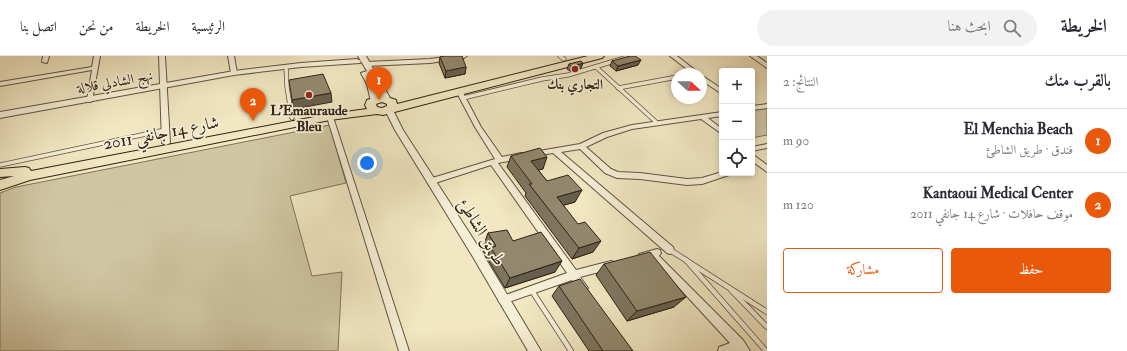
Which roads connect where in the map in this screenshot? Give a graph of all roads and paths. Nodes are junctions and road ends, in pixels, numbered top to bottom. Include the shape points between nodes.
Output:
1 (97, 56) edge
2 (162, 56) edge
3 (165, 56) edge
4 (231, 56) edge
5 (464, 56) edge
6 (599, 56) edge
7 (631, 56) edge
8 (673, 56) edge
9 (767, 56) edge
10 (566, 57) edge
11 (755, 57) edge
12 (358, 58) edge
13 (367, 64) junction
14 (767, 66) edge
15 (286, 67) junction
16 (596, 67) junction
17 (95, 68) junction
18 (688, 68) edge
19 (234, 74) junction
20 (671, 78) edge
21 (707, 81) edge
22 (0, 84) edge
23 (163, 86) junction
24 (618, 88) junction
25 (719, 90) edge
26 (461, 94) junction
27 (90, 100) junction
28 (382, 106) junction
29 (767, 106) edge
30 (755, 108) edge
31 (0, 115) edge
32 (719, 115) edge
33 (330, 117) junction
34 (292, 118) junction
35 (704, 118) junction
36 (656, 122) junction
37 (165, 130) junction
38 (719, 130) edge
39 (166, 143) junction
40 (581, 146) junction
41 (767, 146) edge
42 (755, 148) edge
43 (555, 151) junction
44 (496, 161) junction
45 (755, 162) edge
46 (0, 165) edge
47 (767, 169) edge
48 (0, 173) edge
49 (719, 175) edge
50 (432, 181) junction
51 (0, 183) edge
52 (670, 250) joint
53 (686, 260) junction
54 (572, 275) junction
55 (725, 284) junction
56 (532, 291) junction
57 (587, 294) edge
58 (503, 300) junction
59 (767, 312) edge
60 (767, 327) edge
61 (742, 347) edge
62 (404, 351) edge
63 (535, 351) edge
64 (571, 351) edge
65 (723, 351) edge
66 (766, 351) edge

1 - 17 street
2 - 3 street
2 - 23 street
4 - 19 street
5 - 13 street
6 - 26 main road, شارع 14 جانفي 2011
7 - 16 lane
8 - 18 street
9 - 11 street
10 - 28 main road, شارع 14 جانفي 2011
11 - 14 street
12 - 13 street, طريق الشاطئ
12 - 15 street, نهج الشادلي قلالة
12 - 28 street
13 - 28 street, طريق الشاطئ
15 - 19 street, نهج الشادلي قلالة
15 - 34 lane
16 - 24 lane
16 - 26 lane via 568,75
17 - 22 street
17 - 27 street
19 - 23 street, نهج الشادلي قلالة
20 - 24 lane
21 - 25 street
23 - 27 street, نهج الشادلي قلالة
23 - 37 street
24 - 36 lane
26 - 28 main road, شارع 14 جانفي 2011
26 - 44 street
27 - 31 street, نهج الشادلي قلالة
28 - 33 main road, شارع 14 جانفي 2011
28 - 34 main road, شارع 14 جانفي 2011
28 - 50 street, طريق الشاطئ
29 - 30 street
32 - 35 street
33 - 51 main road, شارع 14 جانفي 2011
33 - 62 street
34 - 39 main road, شارع 14 جانفي 2011
35 - 36 street
35 - 38 street
36 - 40 street via 618,131
37 - 39 street
37 - 46 lane
39 - 48 main road, شارع 14 جانفي 2011 via 22,172
40 - 43 street
40 - 49 street via 608,171 617,175 687,182 702,181
41 - 42 street
43 - 44 street
43 - 52 street
44 - 50 street
44 - 54 street
45 - 47 street
48 - 51 main road via 3,177
50 - 58 street, طريق الشاطئ
52 - 53 lane
53 - 55 lane
53 - 66 lane
54 - 56 street
54 - 57 street
54 - 61 street via 654,254
55 - 59 lane
55 - 60 lane
56 - 58 street
56 - 64 lane
58 - 63 street, طريق الشاطئ
61 - 65 street

